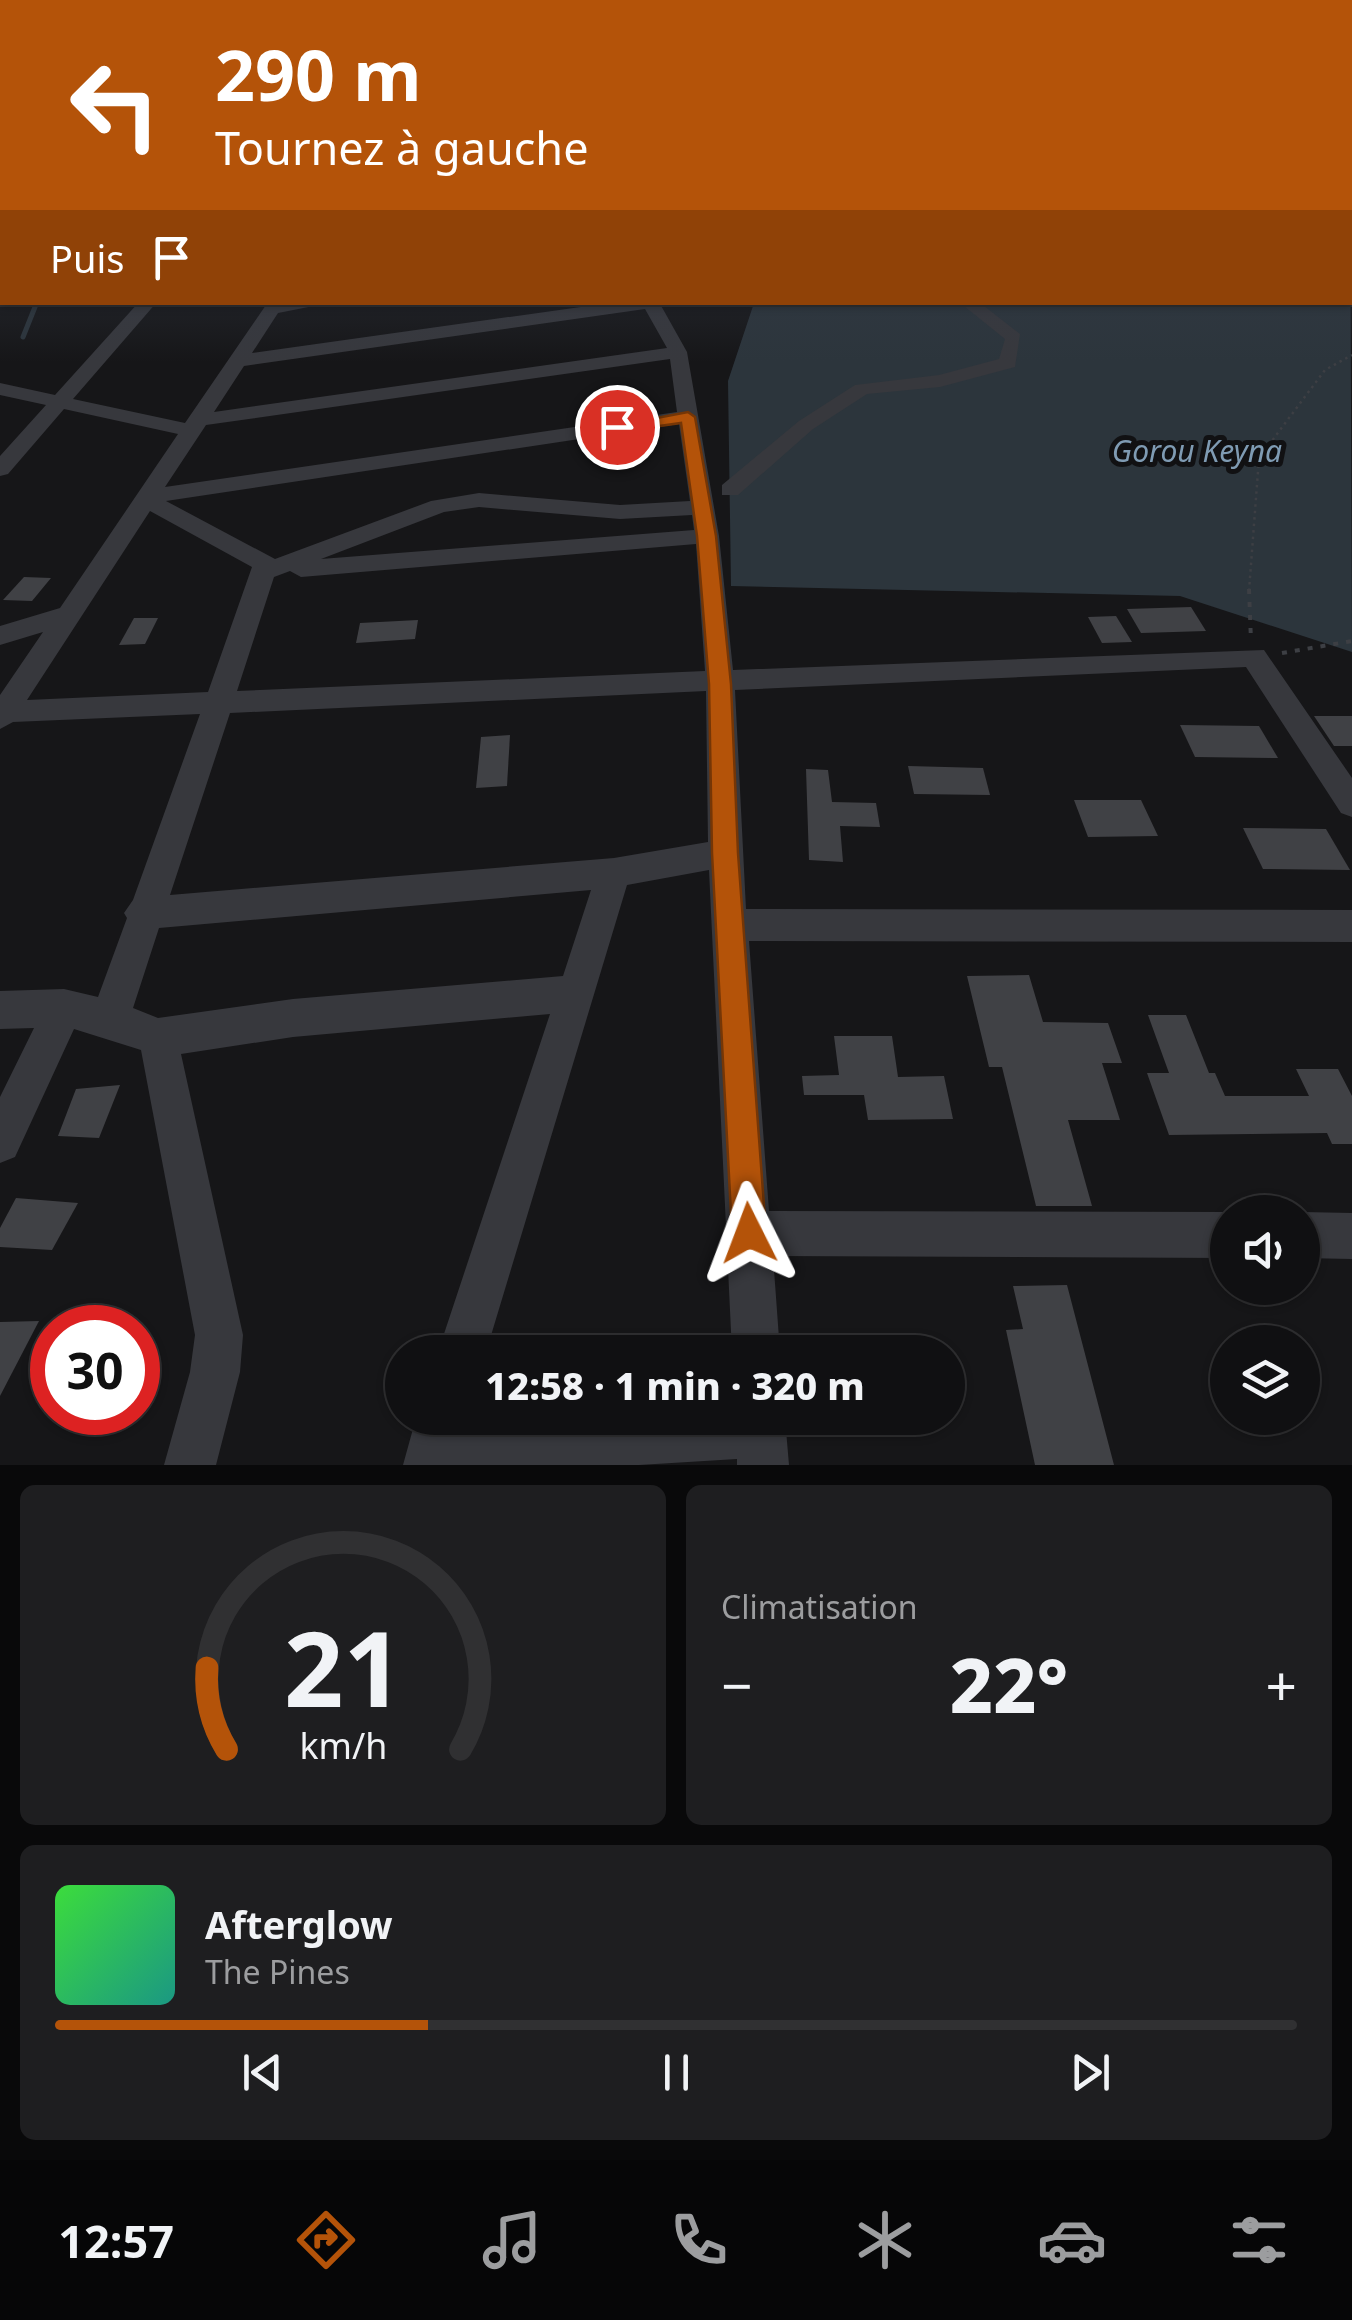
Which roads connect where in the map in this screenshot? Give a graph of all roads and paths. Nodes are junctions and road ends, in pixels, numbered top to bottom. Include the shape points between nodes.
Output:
1 (146, 305) edge
2 (635, 305) edge
3 (650, 305) edge
4 (970, 305) edge
5 (274, 306) edge
6 (678, 352) junction
7 (1352, 355) edge
8 (238, 361) junction
9 (0, 389) edge
10 (61, 401) junction
11 (688, 417) junction
12 (195, 425) junction
13 (5, 459) edge
14 (147, 497) junction
15 (713, 511) junction
16 (264, 572) junction
17 (70, 614) junction
18 (0, 636) edge
19 (1352, 641) edge
20 (1254, 657) junction
21 (720, 684) junction
22 (218, 704) junction
23 (1, 714) edge
24 (1352, 804) edge
25 (725, 853) junction
26 (614, 872) junction
27 (142, 913) junction
28 (732, 925) junction
29 (1352, 926) edge
30 (576, 993) junction
31 (64, 1008) junction
32 (0, 1010) edge
33 (110, 1018) junction
34 (158, 1038) junction
35 (0, 1142) edge
36 (749, 1233) junction
37 (1210, 1235) edge
38 (1320, 1236) edge
39 (1352, 1236) edge
40 (467, 1335) edge
41 (755, 1335) edge
42 (761, 1438) edge
43 (434, 1445) edge
44 (190, 1465) edge

1 - 10 street
2 - 8 street
3 - 6 street
4 - 15 street via 1014,338 1008,363 940,382 862,390 806,425
5 - 8 street
6 - 11 street
6 - 12 street
7 - 20 path via 1325,370 1258,458 1247,612
8 - 12 street
9 - 10 street
10 - 12 street
10 - 13 street
11 - 14 street
11 - 15 street
12 - 14 street
14 - 16 street via 172,519 266,564
14 - 17 street
15 - 16 street
15 - 16 street via 620,512 480,500 439,506
15 - 21 street
16 - 22 street
17 - 18 street
17 - 23 street
19 - 20 path
20 - 21 street
20 - 24 street
21 - 22 street
21 - 25 street
22 - 23 street
22 - 27 street
25 - 26 street
25 - 28 street
26 - 27 street
26 - 30 street
27 - 33 street
28 - 29 street
28 - 36 street
30 - 34 street via 293,1018
30 - 40 street
31 - 32 street
31 - 33 street
31 - 35 street
33 - 34 street
34 - 44 street via 219,1335
36 - 37 street
36 - 41 street
38 - 39 street
42 - 43 street

